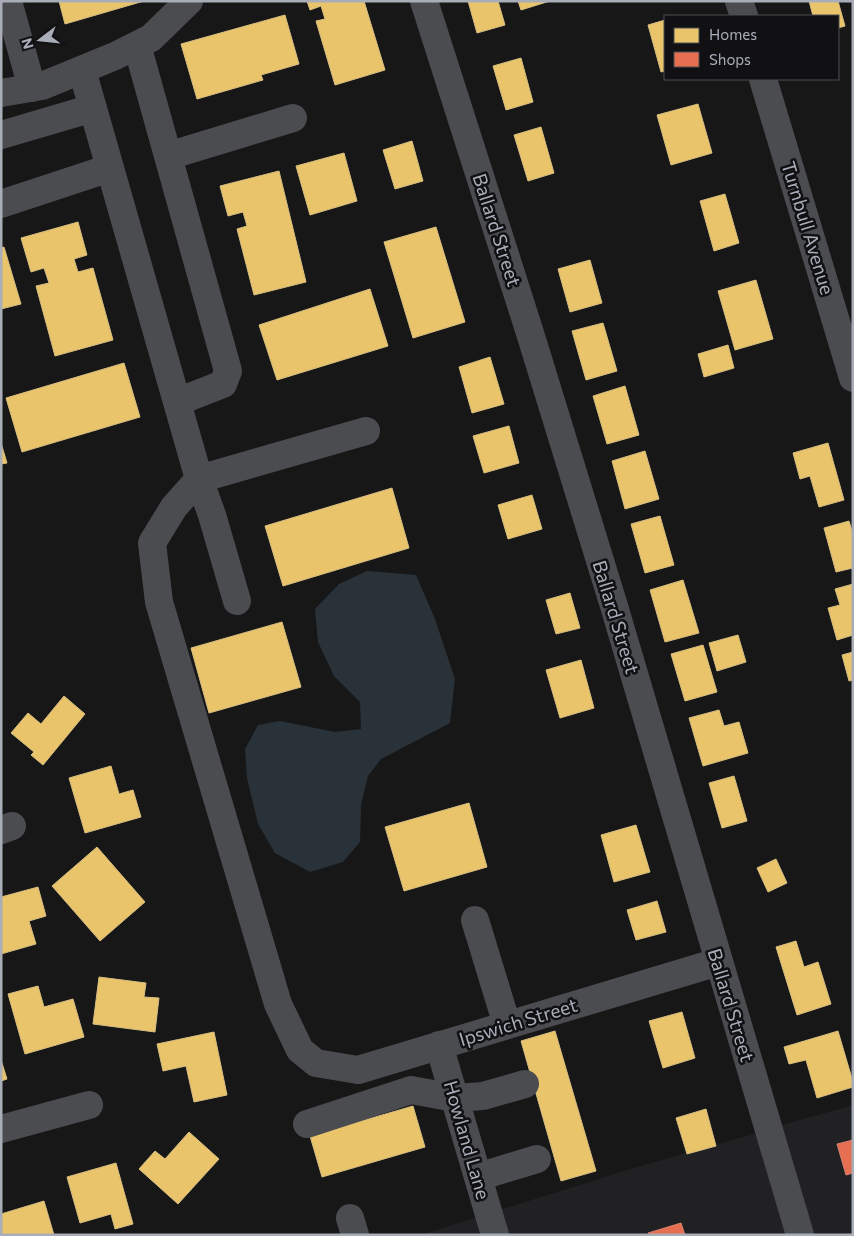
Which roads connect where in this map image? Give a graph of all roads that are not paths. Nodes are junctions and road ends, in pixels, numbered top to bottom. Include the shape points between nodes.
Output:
1 (8, 1) edge
2 (189, 1) edge
3 (424, 1) edge
4 (739, 1) edge
5 (744, 15) edge
6 (137, 46) junction
7 (82, 70) junction
8 (762, 80) edge
9 (32, 88) junction
10 (1, 93) edge
11 (92, 108) junction
12 (293, 118) dead end
13 (1, 135) edge
14 (168, 156) junction
15 (110, 168) junction
16 (1, 204) edge
17 (846, 329) edge
18 (853, 378) edge
19 (177, 402) junction
20 (366, 432) dead end
21 (199, 478) junction
22 (237, 601) dead end
23 (476, 920) dead end
24 (718, 962) junction
25 (507, 1025) junction
26 (440, 1045) junction
27 (525, 1084) dead end
28 (454, 1098) junction
29 (89, 1105) dead end
30 (307, 1124) dead end
31 (1, 1129) edge
32 (537, 1159) dead end
33 (478, 1177) junction
34 (495, 1235) edge
35 (800, 1235) edge

1 - 9 street
2 - 6 street via 151,38
3 - 24 street, Ballard Street via 614,606
4 - 5 street
6 - 7 street
6 - 14 street
7 - 9 street
7 - 11 street
8 - 17 street, Turnbull Avenue
9 - 10 street
11 - 13 street
11 - 15 street
12 - 14 street
14 - 19 street via 228,371 223,384
15 - 16 street
15 - 19 street
17 - 18 street, Turnbull Avenue
19 - 21 street
20 - 21 street
21 - 22 street
21 - 26 street, Ipswich Street via 174,507 152,543 159,602 278,1004 300,1050 316,1063 358,1070
23 - 25 street
24 - 25 street, Ipswich Street
24 - 35 street, Ballard Street
25 - 26 street, Ipswich Street
26 - 28 street, Howland Lane
27 - 28 street via 483,1096
28 - 30 street via 411,1090
28 - 33 street, Howland Lane
29 - 31 street
32 - 33 street
33 - 34 street, Howland Lane

